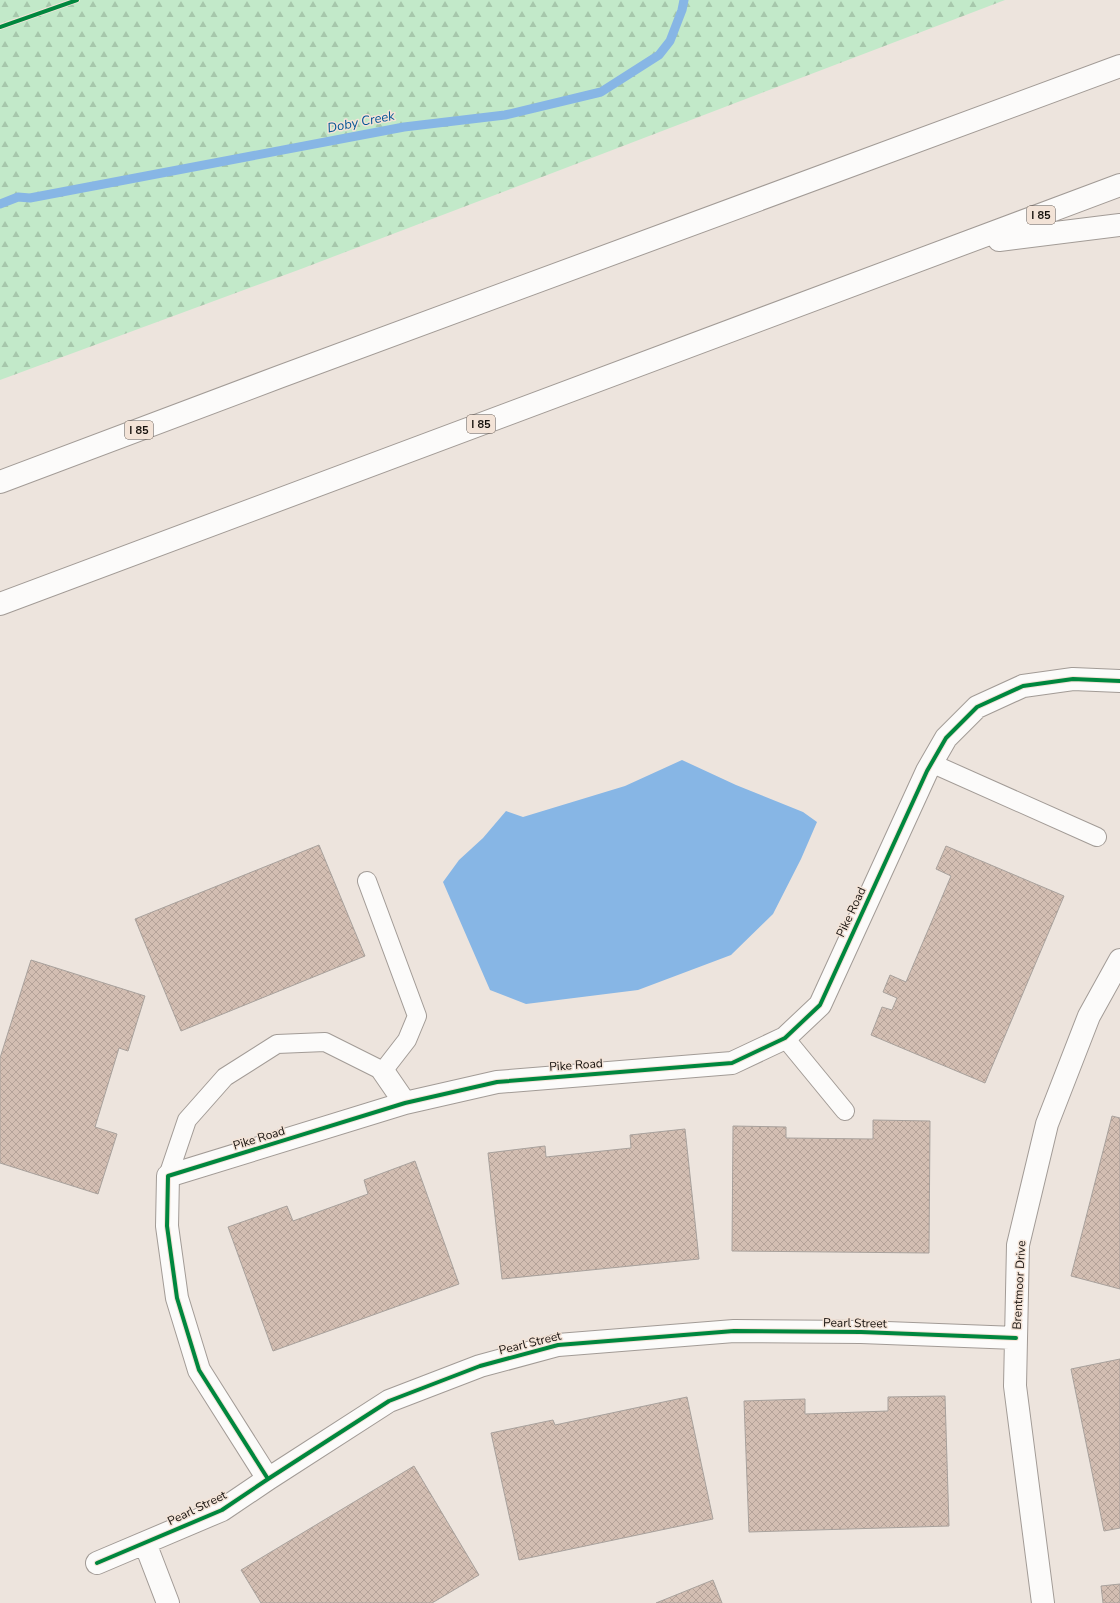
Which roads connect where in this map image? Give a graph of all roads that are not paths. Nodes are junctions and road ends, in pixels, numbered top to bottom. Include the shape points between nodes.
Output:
1 (1120, 66) edge
2 (1120, 185) edge
3 (1120, 225) edge
4 (962, 244) junction
5 (0, 482) edge
6 (0, 604) edge
7 (1120, 681) edge
8 (932, 763) junction
9 (1097, 836) dead end
10 (367, 881) dead end
11 (1120, 960) edge
12 (785, 1038) junction
13 (383, 1071) junction
14 (405, 1103) junction
15 (845, 1111) dead end
16 (168, 1176) junction
17 (1016, 1338) junction
18 (268, 1479) junction
19 (145, 1543) junction
20 (98, 1563) dead end
21 (168, 1603) edge
22 (1043, 1603) edge

1 - 5 main road, I 85
2 - 4 main road, I 85
3 - 4 main road
4 - 6 main road, I 85
7 - 8 main road, Pike Road via 1073,679 1023,686 977,708 946,738
8 - 9 lane
8 - 12 main road, Pike Road via 820,1004
10 - 13 lane via 417,1016 407,1040
11 - 17 main road, Brentmoor Drive via 1089,1016 1047,1124 1018,1245
12 - 14 main road, Pike Road via 732,1063 497,1082
12 - 15 lane
13 - 14 main road
13 - 16 lane via 325,1042 277,1044 225,1077 187,1120
14 - 16 main road, Pike Road
16 - 18 main road via 167,1226 177,1298 199,1370
17 - 18 main road, Pearl Street via 861,1332 734,1331 558,1344 480,1366 390,1401
17 - 22 main road, Brentmoor Drive via 1015,1386
18 - 19 main road, Pearl Street via 222,1510
19 - 20 main road, Pearl Street
19 - 21 main road

